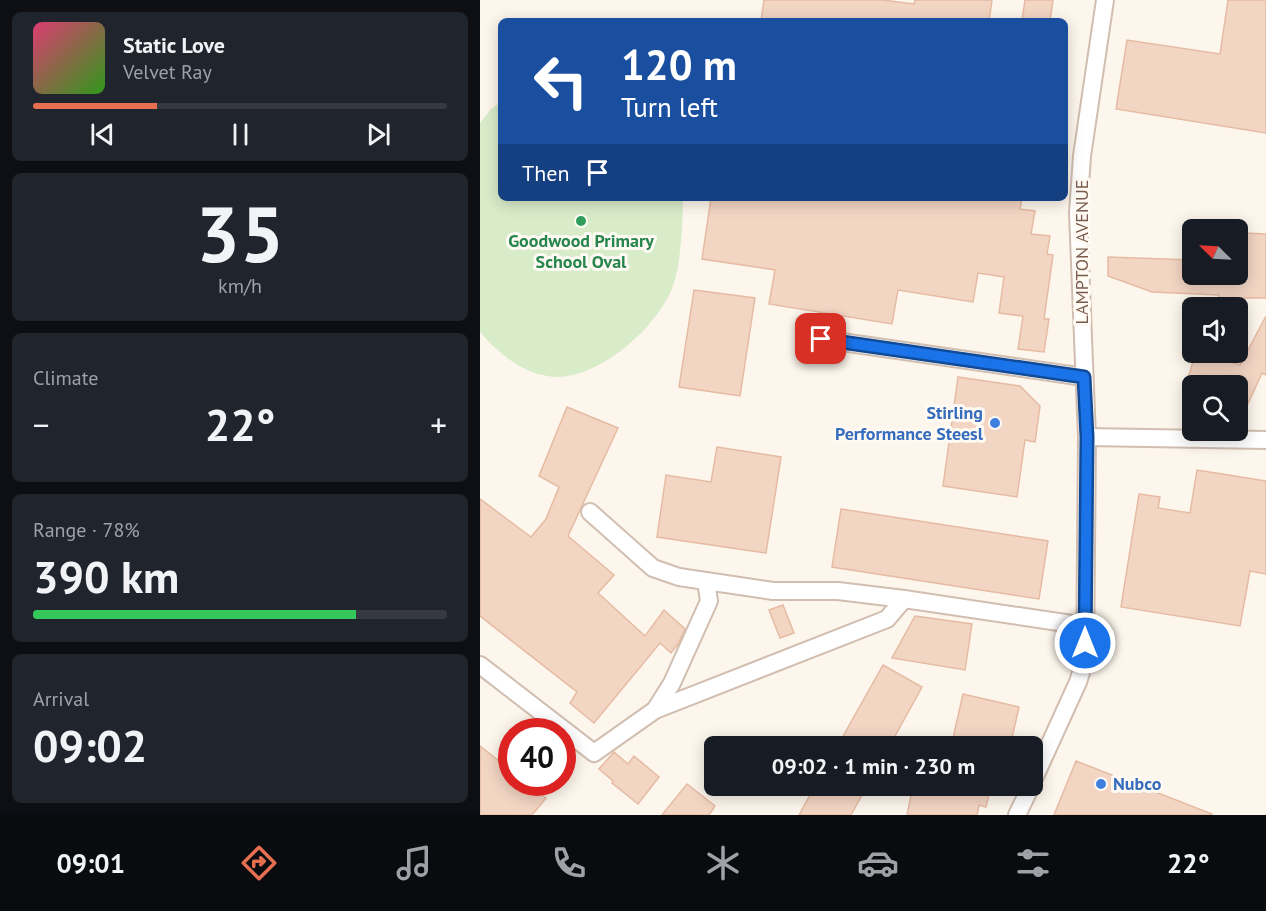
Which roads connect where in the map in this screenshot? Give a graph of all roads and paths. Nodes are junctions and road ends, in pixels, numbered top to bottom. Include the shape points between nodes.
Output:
1 (1105, 0) edge
2 (821, 339) dead end
3 (1084, 377) junction
4 (1087, 437) junction
5 (1266, 440) edge
6 (590, 512) dead end
7 (706, 581) junction
8 (904, 599) junction
9 (1085, 626) junction
10 (480, 665) edge
11 (655, 710) junction
12 (1043, 759) edge
13 (1026, 796) edge
14 (1017, 815) edge

1 - 3 street, LAMPTON AVENUE via 1082,156 1078,213
2 - 3 street
3 - 4 street, LAMPTON AVENUE
4 - 5 street
4 - 9 street, LAMPTON AVENUE
6 - 7 street via 653,568
7 - 8 street via 773,591 838,591
7 - 11 street via 709,602 672,683
8 - 9 street
8 - 11 street via 887,619
9 - 12 street, LAMPTON AVENUE via 1085,660
10 - 11 street via 594,753
13 - 14 street, LAMPTON AVENUE

